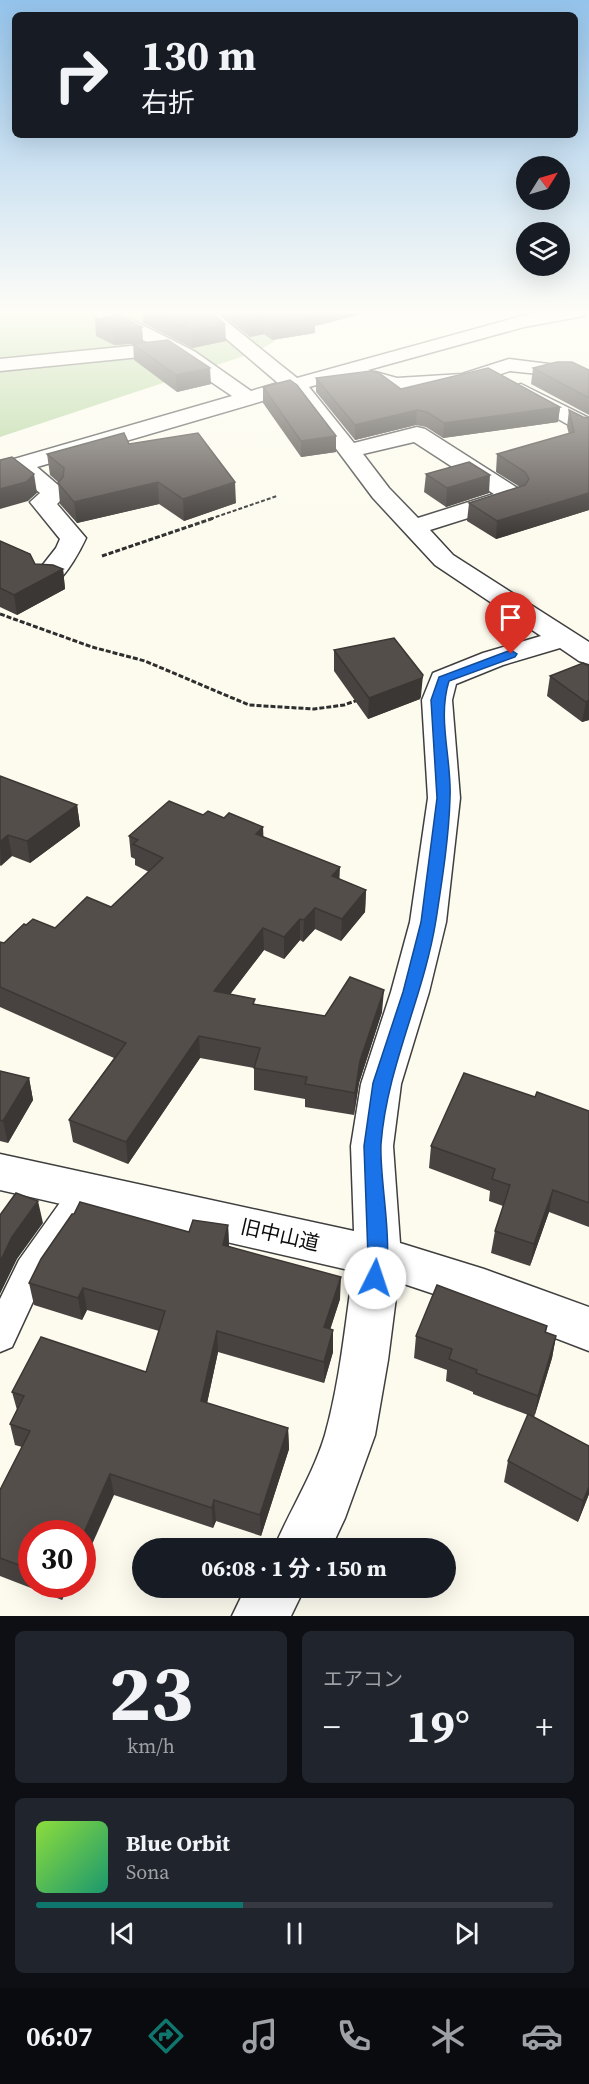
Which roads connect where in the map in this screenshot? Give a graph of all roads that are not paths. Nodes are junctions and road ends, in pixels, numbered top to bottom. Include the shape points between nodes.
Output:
1 (233, 387) edge
2 (284, 387) edge
3 (298, 387) edge
4 (516, 387) edge
5 (248, 398) junction
6 (589, 427) edge
7 (349, 451) junction
8 (10, 468) edge
9 (413, 527) junction
10 (47, 576) edge
11 (577, 647) edge
12 (0, 1172) edge
13 (85, 1193) junction
14 (378, 1257) junction
15 (589, 1329) edge
16 (0, 1336) edge
17 (307, 1538) edge
18 (271, 1598) edge
19 (260, 1616) edge

1 - 5 street
2 - 5 street
3 - 7 street
4 - 6 street
5 - 8 street
7 - 9 street
7 - 9 street via 417,434 513,496
8 - 10 street via 53,491 51,498 42,502 73,538
9 - 11 street via 444,560
11 - 14 street via 493,659 443,679 437,700 444,798 428,922 411,992 381,1083 372,1146
12 - 13 street, 旧中山道
13 - 14 street, 旧中山道
13 - 16 lane via 31,1270
14 - 15 street, 旧中山道 via 456,1279
14 - 17 street via 350,1435
18 - 19 street

